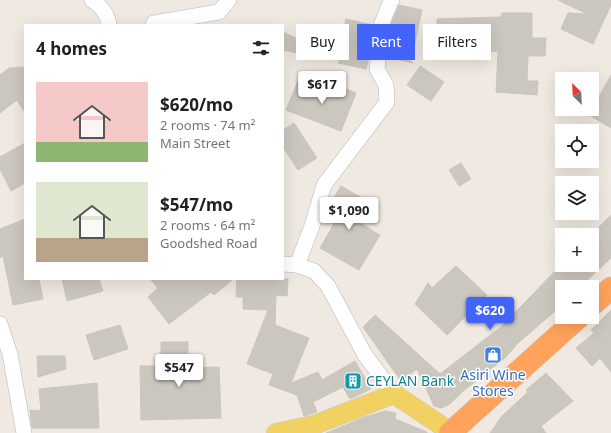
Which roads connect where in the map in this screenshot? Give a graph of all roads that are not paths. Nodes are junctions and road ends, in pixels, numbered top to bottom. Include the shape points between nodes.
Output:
1 (92, 0) edge
2 (230, 0) edge
3 (392, 0) edge
4 (109, 24) edge
5 (154, 24) edge
6 (290, 264) edge
7 (611, 288) edge
8 (599, 299) edge
9 (0, 324) edge
10 (571, 324) edge
11 (394, 394) junction
12 (451, 432) edge
13 (24, 433) edge
14 (276, 433) edge

1 - 4 street via 108,16
2 - 5 street via 219,12
3 - 6 street via 382,23 377,69 386,85 387,102 324,185 312,226
6 - 11 street via 314,271 328,286 365,355
7 - 8 highway
9 - 13 street via 10,354
10 - 12 highway
11 - 12 main road
11 - 14 main road via 314,425

